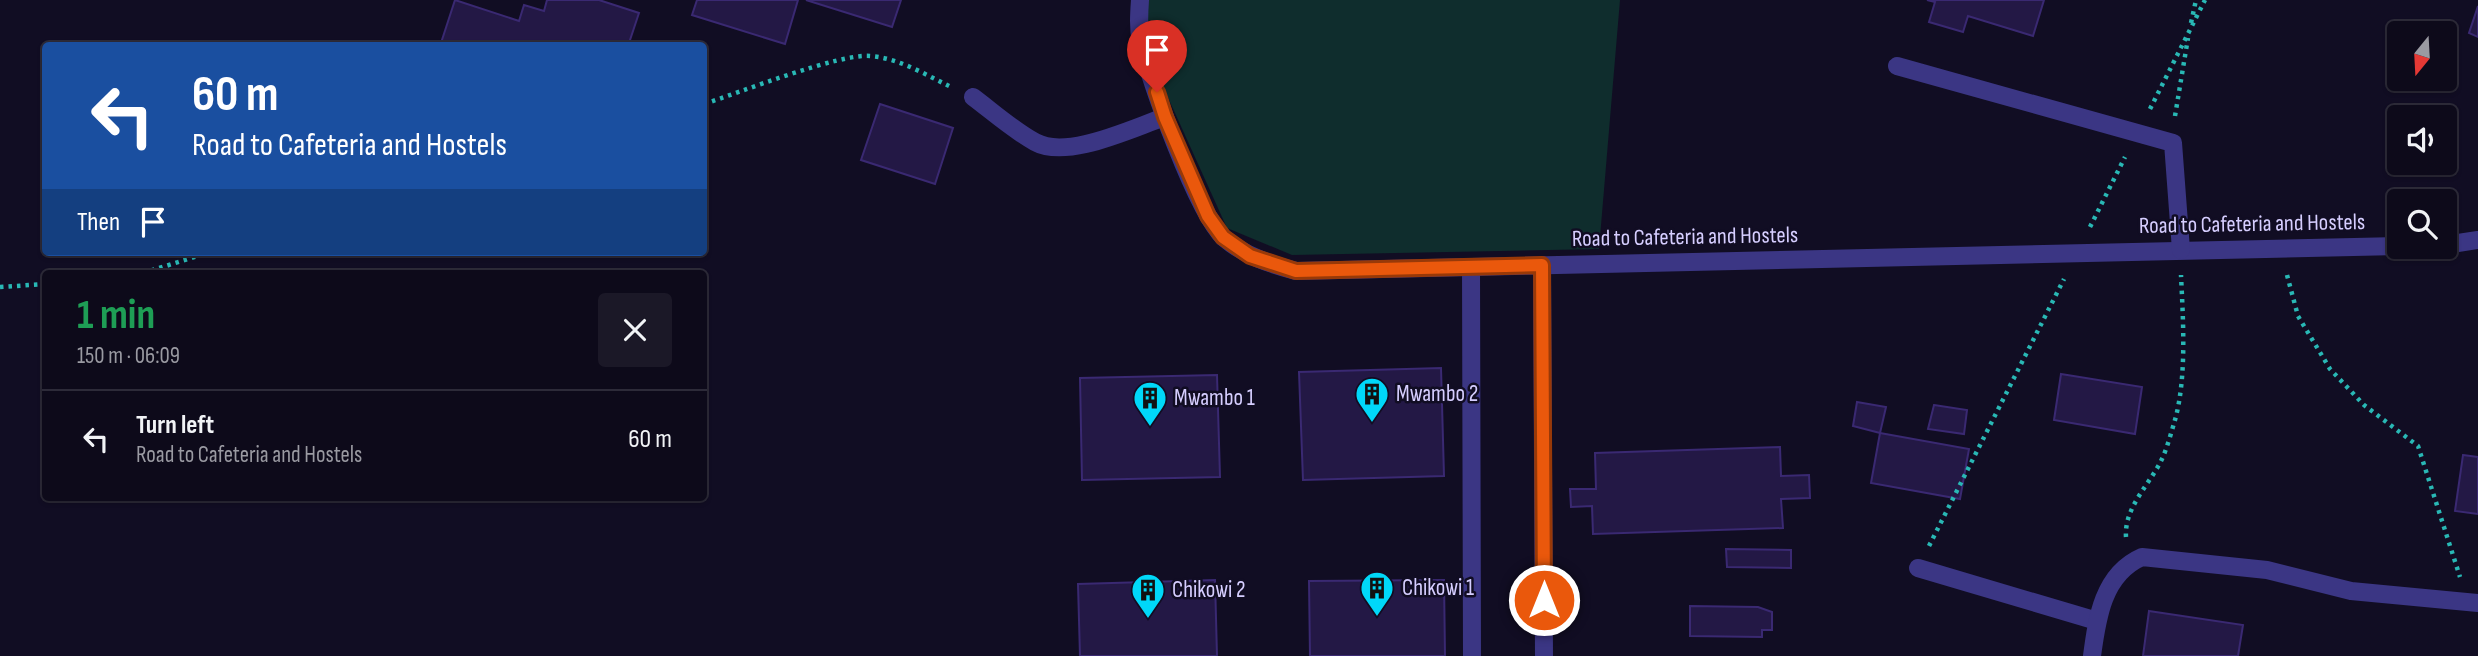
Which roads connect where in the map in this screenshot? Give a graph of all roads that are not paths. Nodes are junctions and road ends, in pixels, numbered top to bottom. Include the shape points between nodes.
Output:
1 (1140, 6) edge
2 (1897, 66) dead end
3 (973, 97) road end
4 (1165, 117) junction
5 (2478, 240) edge
6 (2457, 243) edge
7 (2387, 246) edge
8 (2180, 250) junction
9 (1542, 265) junction
10 (1471, 267) junction
11 (1918, 568) road end
12 (2473, 603) edge
13 (2097, 621) junction
14 (1472, 656) edge
15 (1544, 656) edge
16 (2092, 656) edge

1 - 4 street, Road to Cafeteria and Hostels via 1141,42
2 - 8 street via 2173,143
3 - 4 street via 1036,143 1058,149
4 - 10 street, Road to Cafeteria and Hostels via 1208,216 1223,237 1250,256 1296,271
5 - 6 street
7 - 8 street, Road to Cafeteria and Hostels
8 - 9 street, Road to Cafeteria and Hostels
9 - 10 street, Road to Cafeteria and Hostels
9 - 15 street
10 - 14 street
11 - 13 street
12 - 13 street via 2351,591 2267,570 2142,556 2113,578
13 - 16 street

